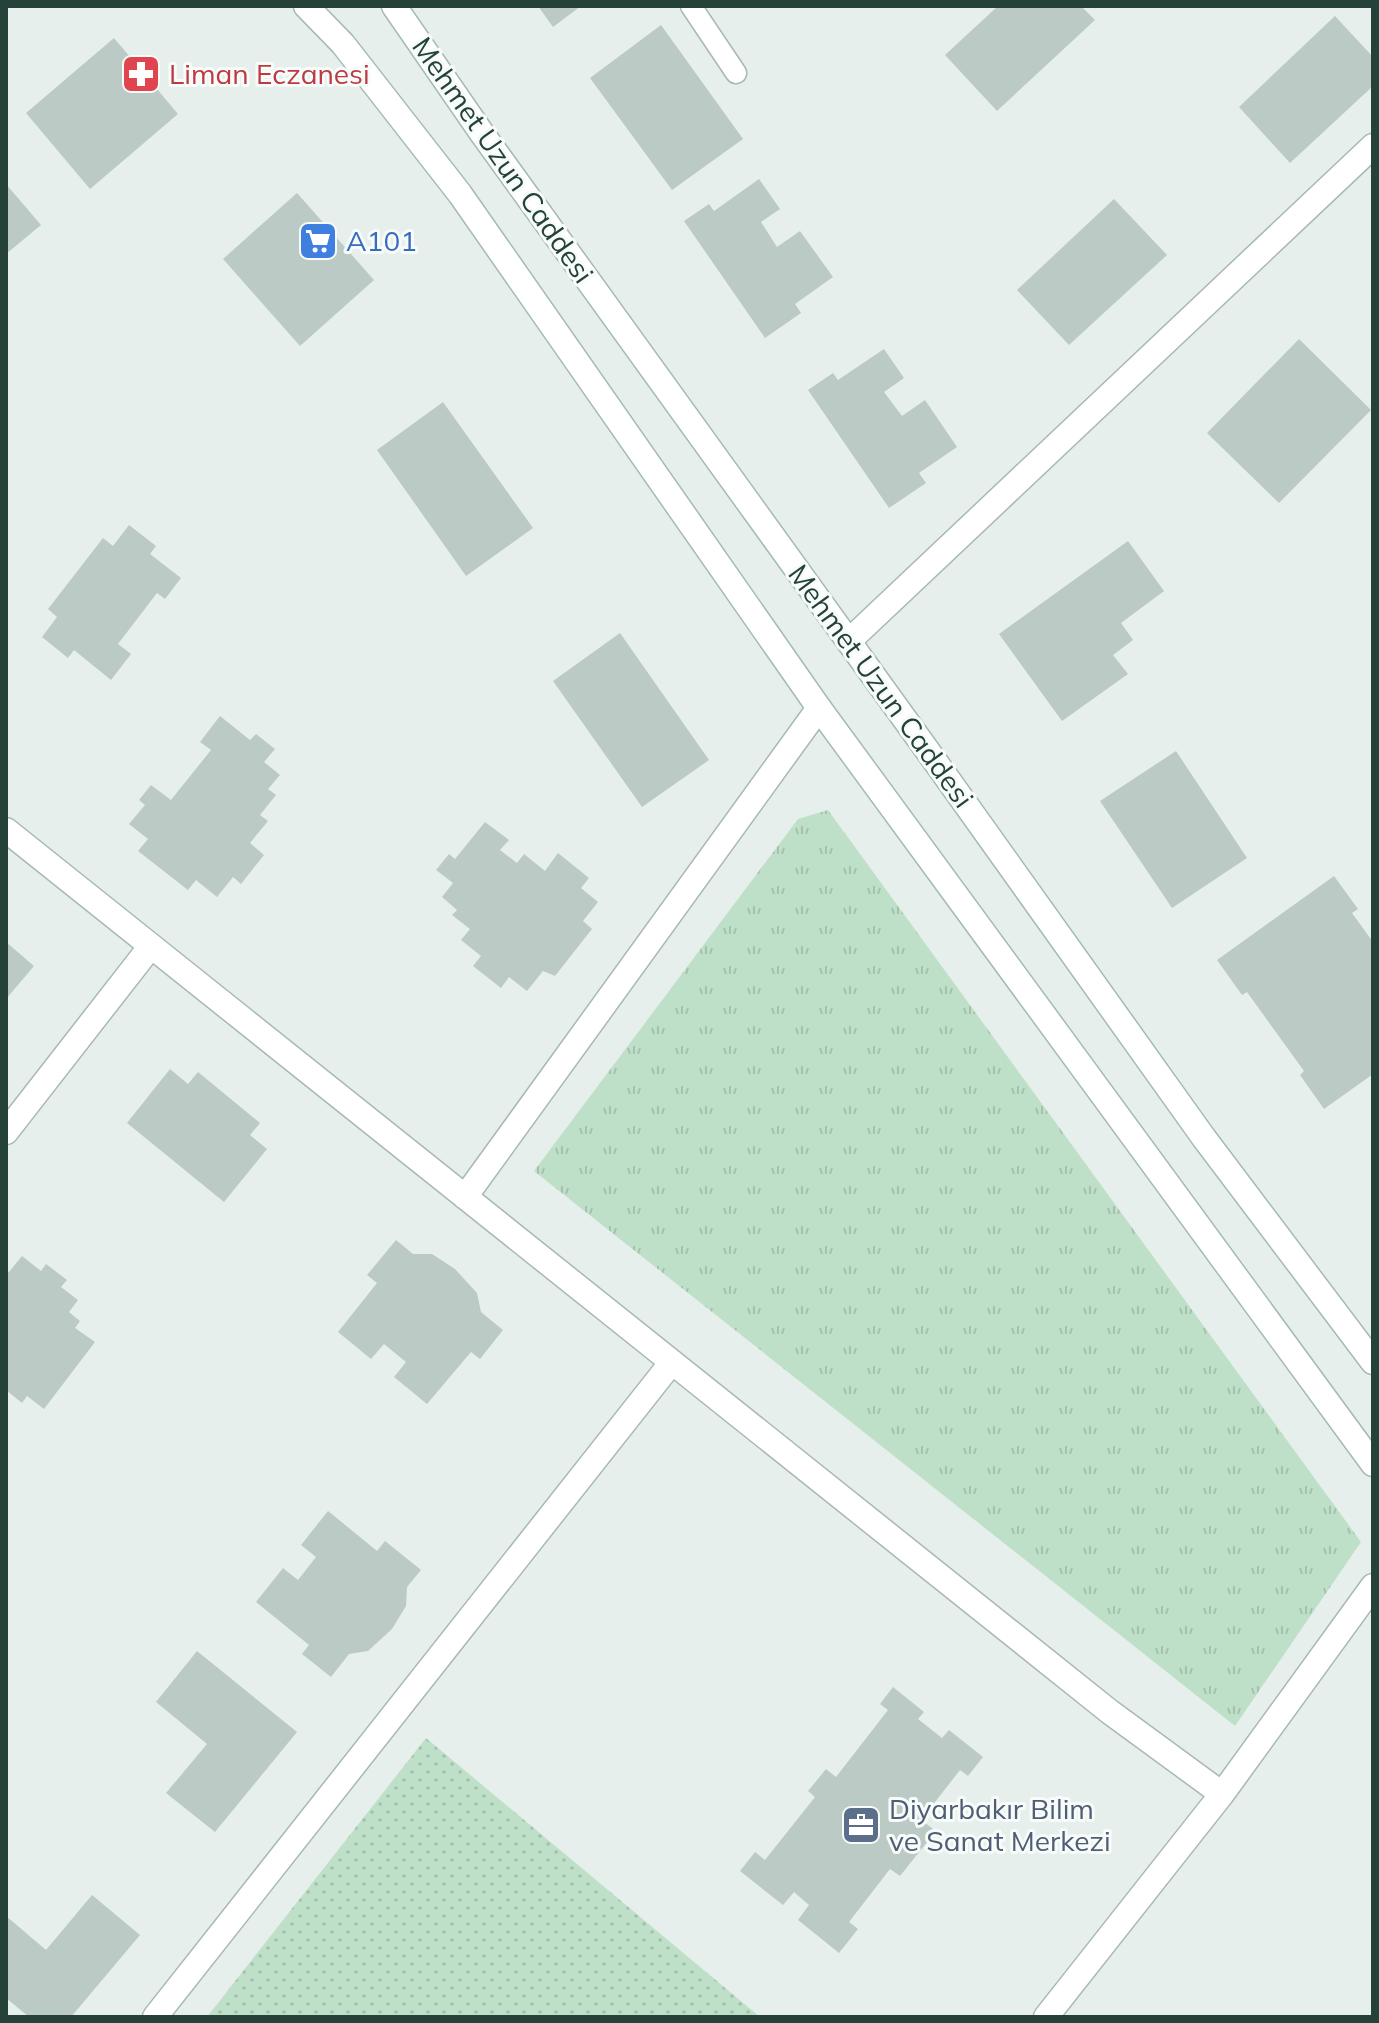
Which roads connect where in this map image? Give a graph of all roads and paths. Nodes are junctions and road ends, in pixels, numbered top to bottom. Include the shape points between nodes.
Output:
1 (306, 6) edge
2 (394, 6) edge
3 (691, 6) edge
4 (736, 73) dead end
5 (1373, 146) edge
6 (849, 641) junction
7 (819, 708) junction
8 (6, 830) edge
9 (151, 946) junction
10 (6, 1132) edge
11 (465, 1197) junction
12 (672, 1362) junction
13 (1373, 1362) edge
14 (1373, 1464) edge
15 (1373, 1586) edge
16 (1222, 1794) junction
17 (155, 2017) edge
18 (1046, 2017) edge

1 - 7 street via 343,44 460,194
2 - 6 street, Mehmet Uzun Caddesi
3 - 4 lane
5 - 6 street
6 - 13 street, Mehmet Uzun Caddesi via 1204,1138
7 - 11 street
7 - 14 street
8 - 9 street
9 - 10 street
9 - 11 street
11 - 12 street
12 - 16 street via 1110,1712
12 - 17 street
15 - 16 street
16 - 18 street

